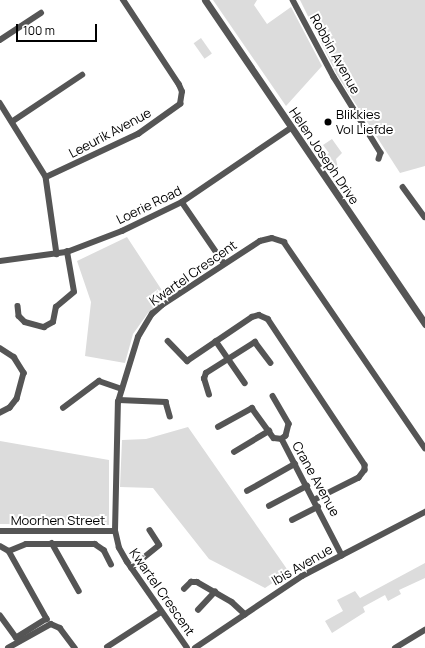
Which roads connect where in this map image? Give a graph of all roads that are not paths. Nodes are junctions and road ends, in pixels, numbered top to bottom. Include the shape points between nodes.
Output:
1 (123, 0) edge
2 (205, 0) edge
3 (294, 0) edge
4 (41, 12) dead end
5 (0, 40) edge
6 (82, 75) dead end
7 (0, 103) edge
8 (13, 121) junction
9 (291, 128) junction
10 (379, 159) dead end
11 (46, 178) junction
12 (403, 187) dead end
13 (182, 202) junction
14 (425, 217) edge
15 (67, 252) junction
16 (57, 254) junction
17 (0, 261) edge
18 (224, 263) junction
19 (18, 306) dead end
20 (425, 324) edge
21 (168, 341) dead end
22 (216, 341) junction
23 (0, 348) edge
24 (228, 359) junction
25 (271, 363) dead end
26 (245, 383) dead end
27 (122, 388) junction
28 (210, 395) dead end
29 (273, 396) dead end
30 (119, 400) junction
31 (63, 408) dead end
32 (0, 413) edge
33 (170, 416) dead end
34 (218, 427) dead end
35 (269, 431) junction
36 (282, 439) junction
37 (425, 448) edge
38 (234, 452) dead end
39 (295, 464) junction
40 (307, 486) junction
41 (247, 490) dead end
42 (315, 500) junction
43 (269, 506) dead end
44 (318, 507) junction
45 (425, 512) edge
46 (292, 520) dead end
47 (0, 531) edge
48 (115, 531) junction
49 (150, 531) dead end
50 (52, 543) junction
51 (0, 546) edge
52 (9, 551) junction
53 (342, 555) junction
54 (111, 564) dead end
55 (131, 568) junction
56 (184, 589) dead end
57 (79, 591) dead end
58 (215, 592) junction
59 (198, 610) dead end
60 (161, 612) junction
61 (245, 614) junction
62 (0, 616) edge
63 (425, 630) edge
64 (107, 647) edge
65 (8, 648) edge
66 (75, 648) edge
67 (187, 648) edge
68 (195, 648) edge
69 (395, 648) edge

1 - 11 street, Leeurik Avenue via 179,85 182,92 180,104 138,134
2 - 9 street, Helen Joseph Drive
3 - 10 street, Robbin Avenue via 334,77 381,153
4 - 5 street
6 - 8 street
7 - 8 street
8 - 11 street
9 - 13 street, Loerie Road
9 - 20 street, Helen Joseph Drive
11 - 16 street
12 - 14 street
13 - 15 street, Loerie Road via 98,242
13 - 18 street
15 - 16 street, Loerie Road
15 - 19 street via 74,292 58,305 53,322 44,327 25,322 19,316
16 - 17 street, Loerie Road
18 - 27 street, Kwartel Crescent via 152,314 138,337
18 - 37 street, Kwartel Crescent via 266,239 278,239 288,246
21 - 22 street via 187,361
22 - 24 street
22 - 42 street via 252,317 259,315 268,319 362,459 365,470 359,478
23 - 32 street via 14,357 24,373 14,404
24 - 25 street via 256,343
24 - 26 street
24 - 28 street via 204,376
27 - 30 street, Kwartel Crescent
27 - 31 street via 99,381
29 - 36 street, Crane Avenue via 289,424 286,436
30 - 33 street via 166,402
30 - 48 street, Kwartel Crescent
34 - 35 street via 252,408
35 - 36 street via 275,439
35 - 38 street
36 - 39 street, Crane Avenue
39 - 40 street, Crane Avenue
39 - 41 street
40 - 42 street, Crane Avenue
40 - 43 street
42 - 44 street, Crane Avenue
44 - 46 street
44 - 53 street, Crane Avenue
45 - 53 street, Ibis Avenue
47 - 48 street, Moorhen Street
48 - 55 street, Kwartel Crescent via 119,548
49 - 55 street via 159,545
50 - 52 street via 26,544
50 - 54 street via 95,544 104,550
50 - 57 street
51 - 52 street
52 - 62 street via 47,619 16,638
53 - 61 street, Ibis Avenue via 302,576
55 - 60 street, Kwartel Crescent
56 - 58 street via 194,582
58 - 59 street
58 - 61 street via 236,604
60 - 64 street
60 - 67 street, Kwartel Crescent
61 - 68 street, Ibis Avenue
63 - 69 street
65 - 66 street via 51,624 60,628

